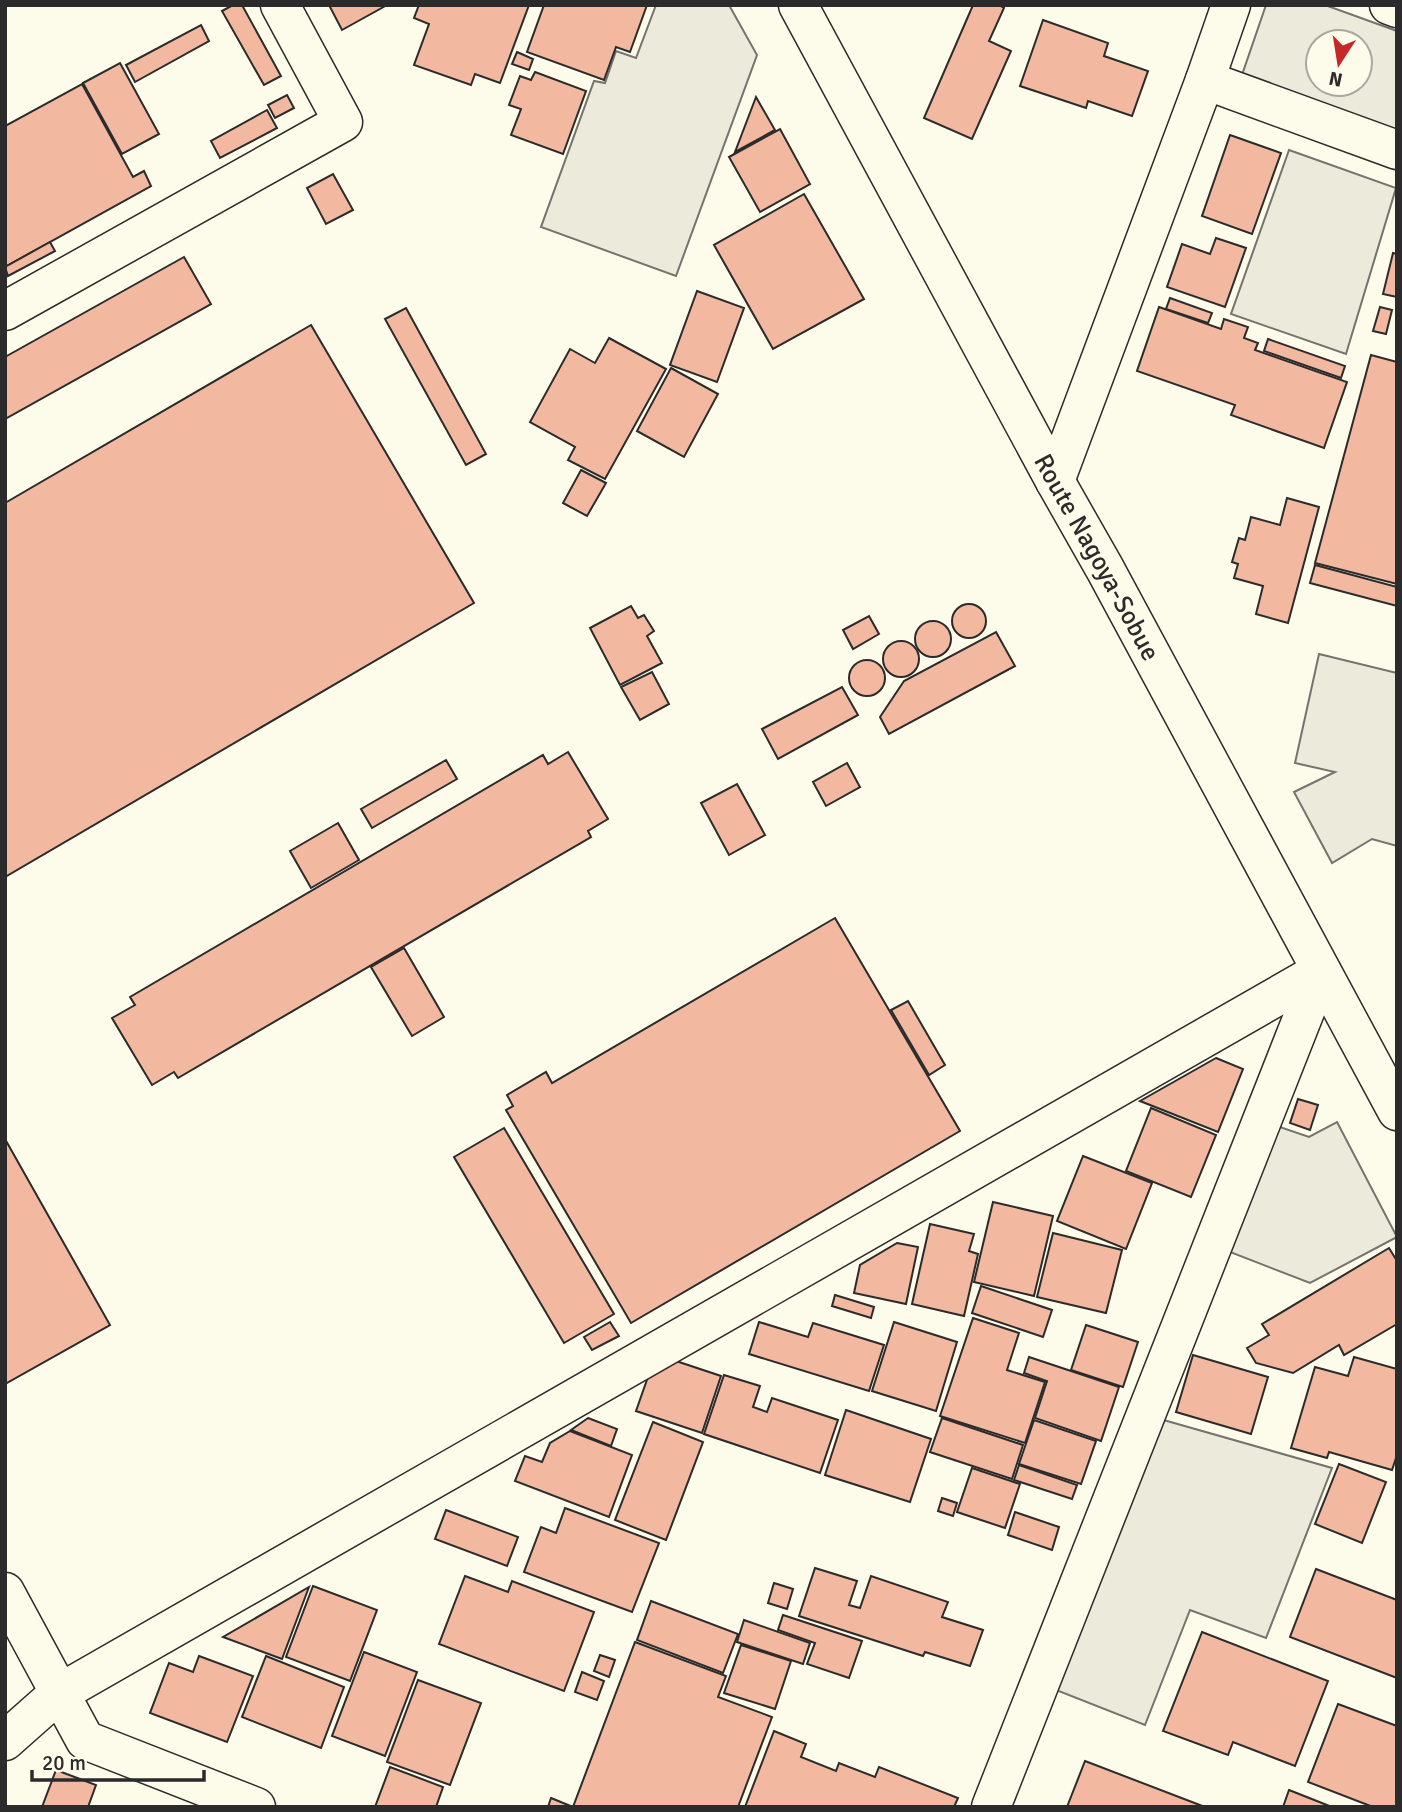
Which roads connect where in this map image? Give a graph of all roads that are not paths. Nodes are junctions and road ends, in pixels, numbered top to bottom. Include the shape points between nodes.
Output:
1 (280, 5) edge
2 (798, 5) edge
3 (1231, 5) edge
4 (1389, 5) edge
5 (1397, 8) edge
6 (1205, 80) junction
7 (1397, 150) edge
8 (5, 311) edge
9 (1055, 481) junction
10 (1321, 971) junction
11 (1397, 1111) edge
12 (5, 1592) edge
13 (58, 1694) junction
14 (5, 1741) edge
15 (256, 1807) edge
16 (991, 1807) edge

1 - 8 street via 343,122
2 - 9 street, Route Nagoya-Sobue
3 - 6 street
4 - 5 street
6 - 7 street
6 - 9 street
9 - 10 street, Route Nagoya-Sobue
10 - 11 street, Route Nagoya-Sobue
10 - 13 street
10 - 16 street
12 - 13 street
13 - 14 street
13 - 15 street via 85,1740

